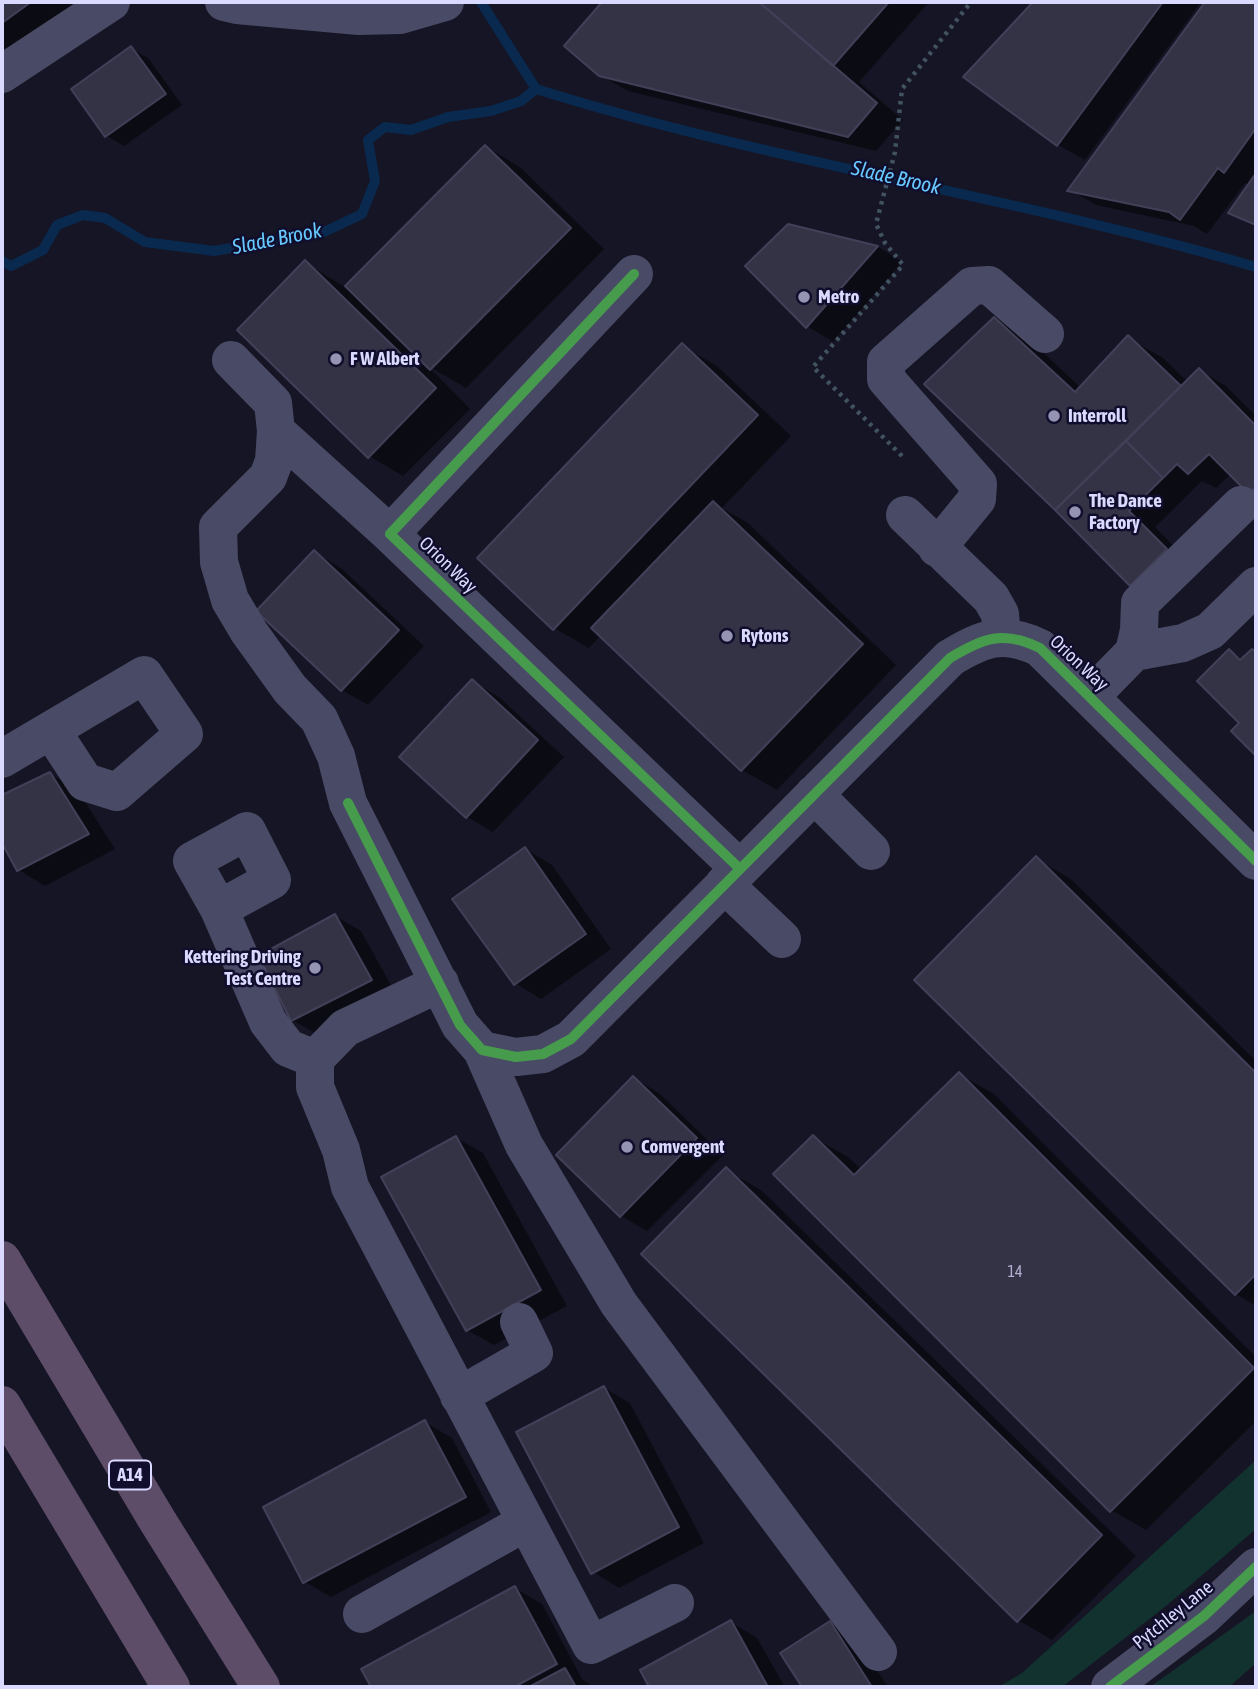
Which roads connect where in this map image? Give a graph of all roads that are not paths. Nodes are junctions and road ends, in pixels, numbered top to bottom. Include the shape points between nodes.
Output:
1 (111, 2) edge
2 (224, 2) edge
3 (445, 2) edge
4 (355, 9) edge
5 (2, 74) edge
6 (634, 274) dead end
7 (1045, 334) dead end
8 (231, 360) dead end
9 (276, 431) junction
10 (1241, 505) dead end
11 (905, 515) dead end
12 (390, 534) junction
13 (937, 548) junction
14 (1256, 586) edge
15 (1002, 637) junction
16 (1134, 652) junction
17 (1090, 697) junction
18 (51, 730) dead end
19 (2, 759) edge
20 (814, 794) junction
21 (871, 850) dead end
22 (1256, 861) edge
23 (731, 876) junction
24 (219, 909) dead end
25 (782, 939) dead end
26 (440, 983) junction
27 (482, 1050) junction
28 (315, 1059) junction
29 (5, 1258) edge
30 (519, 1322) dead end
31 (459, 1396) junction
32 (2, 1405) edge
33 (526, 1522) junction
34 (1256, 1567) edge
35 (675, 1602) dead end
36 (362, 1614) dead end
37 (878, 1653) dead end
38 (171, 1687) edge
39 (261, 1687) edge
40 (1110, 1687) edge

1 - 5 street
2 - 4 street
3 - 4 street via 400,15
6 - 12 street, Orion Way
7 - 13 street via 989,285 972,286 886,362 886,379 978,484 977,499
8 - 9 street via 273,403
9 - 12 street
9 - 26 street via 268,477 218,527 219,562 230,600 290,689 319,719 336,756 348,803
10 - 16 street via 1140,603
11 - 13 street
12 - 23 street, Orion Way
13 - 15 street via 991,598 1000,614
14 - 16 street via 1210,631 1183,643
15 - 17 street, Orion Way via 1040,648
15 - 20 street via 977,642 950,658
16 - 17 street
17 - 22 street, Orion Way
18 - 19 street
20 - 21 street
20 - 23 street
23 - 25 street, Orion Way
23 - 27 street via 571,1038 543,1054 516,1057
24 - 28 street via 268,1022 288,1048
26 - 27 street via 460,1025
26 - 28 street via 345,1028
27 - 37 street via 524,1145 620,1304
28 - 31 street via 315,1087 341,1150 350,1187
29 - 39 highway, A14 via 157,1520
30 - 31 street via 534,1353
31 - 33 street
32 - 38 highway
33 - 35 street via 591,1645
33 - 36 street
34 - 40 street, Pytchley Lane via 1204,1616

